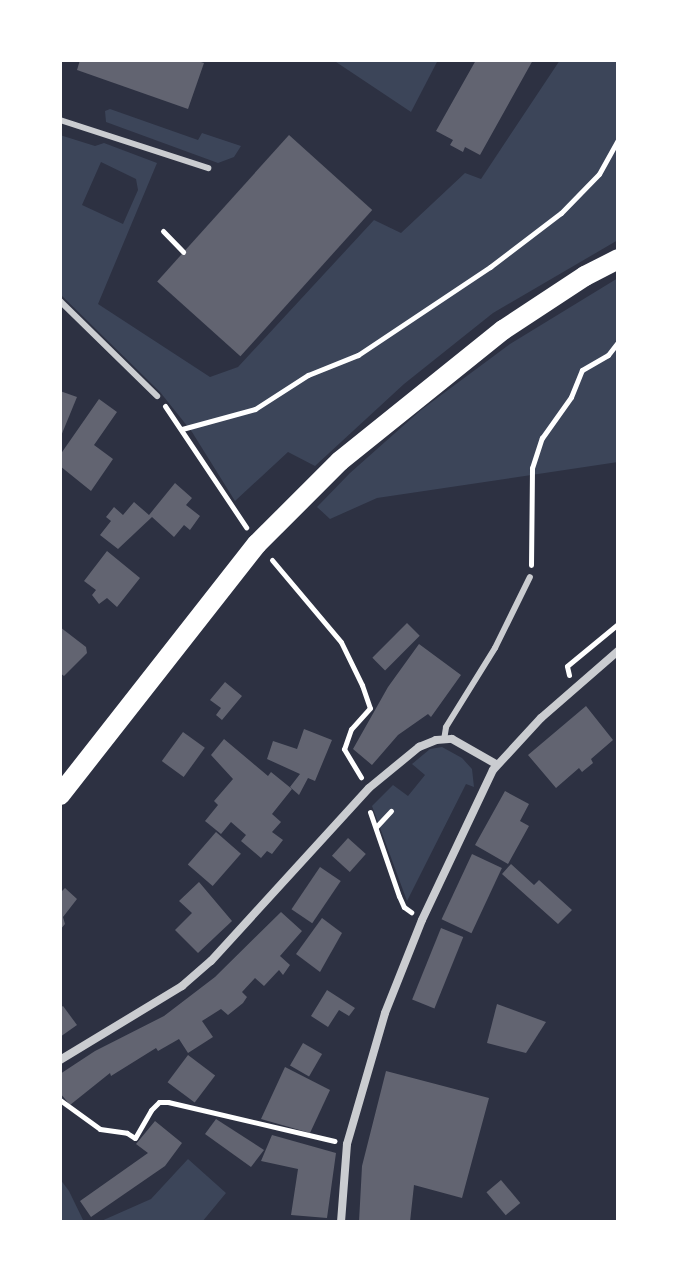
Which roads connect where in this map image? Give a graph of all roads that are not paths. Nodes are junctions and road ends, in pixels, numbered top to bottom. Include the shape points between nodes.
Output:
1 (60, 120) edge
2 (208, 168) dead end
3 (618, 259) edge
4 (60, 301) edge
5 (157, 396) road end
6 (530, 577) road end
7 (618, 651) edge
8 (444, 740) junction
9 (496, 764) junction
10 (60, 795) edge
11 (60, 1060) edge
12 (341, 1222) edge

1 - 2 lane
3 - 10 main road via 503,330 340,461 257,544
4 - 5 lane
6 - 8 lane via 495,648 446,727
7 - 9 street
8 - 9 street via 452,739
8 - 11 street via 419,747 369,788 260,912 182,986
9 - 12 street via 422,920 385,1013 347,1144

